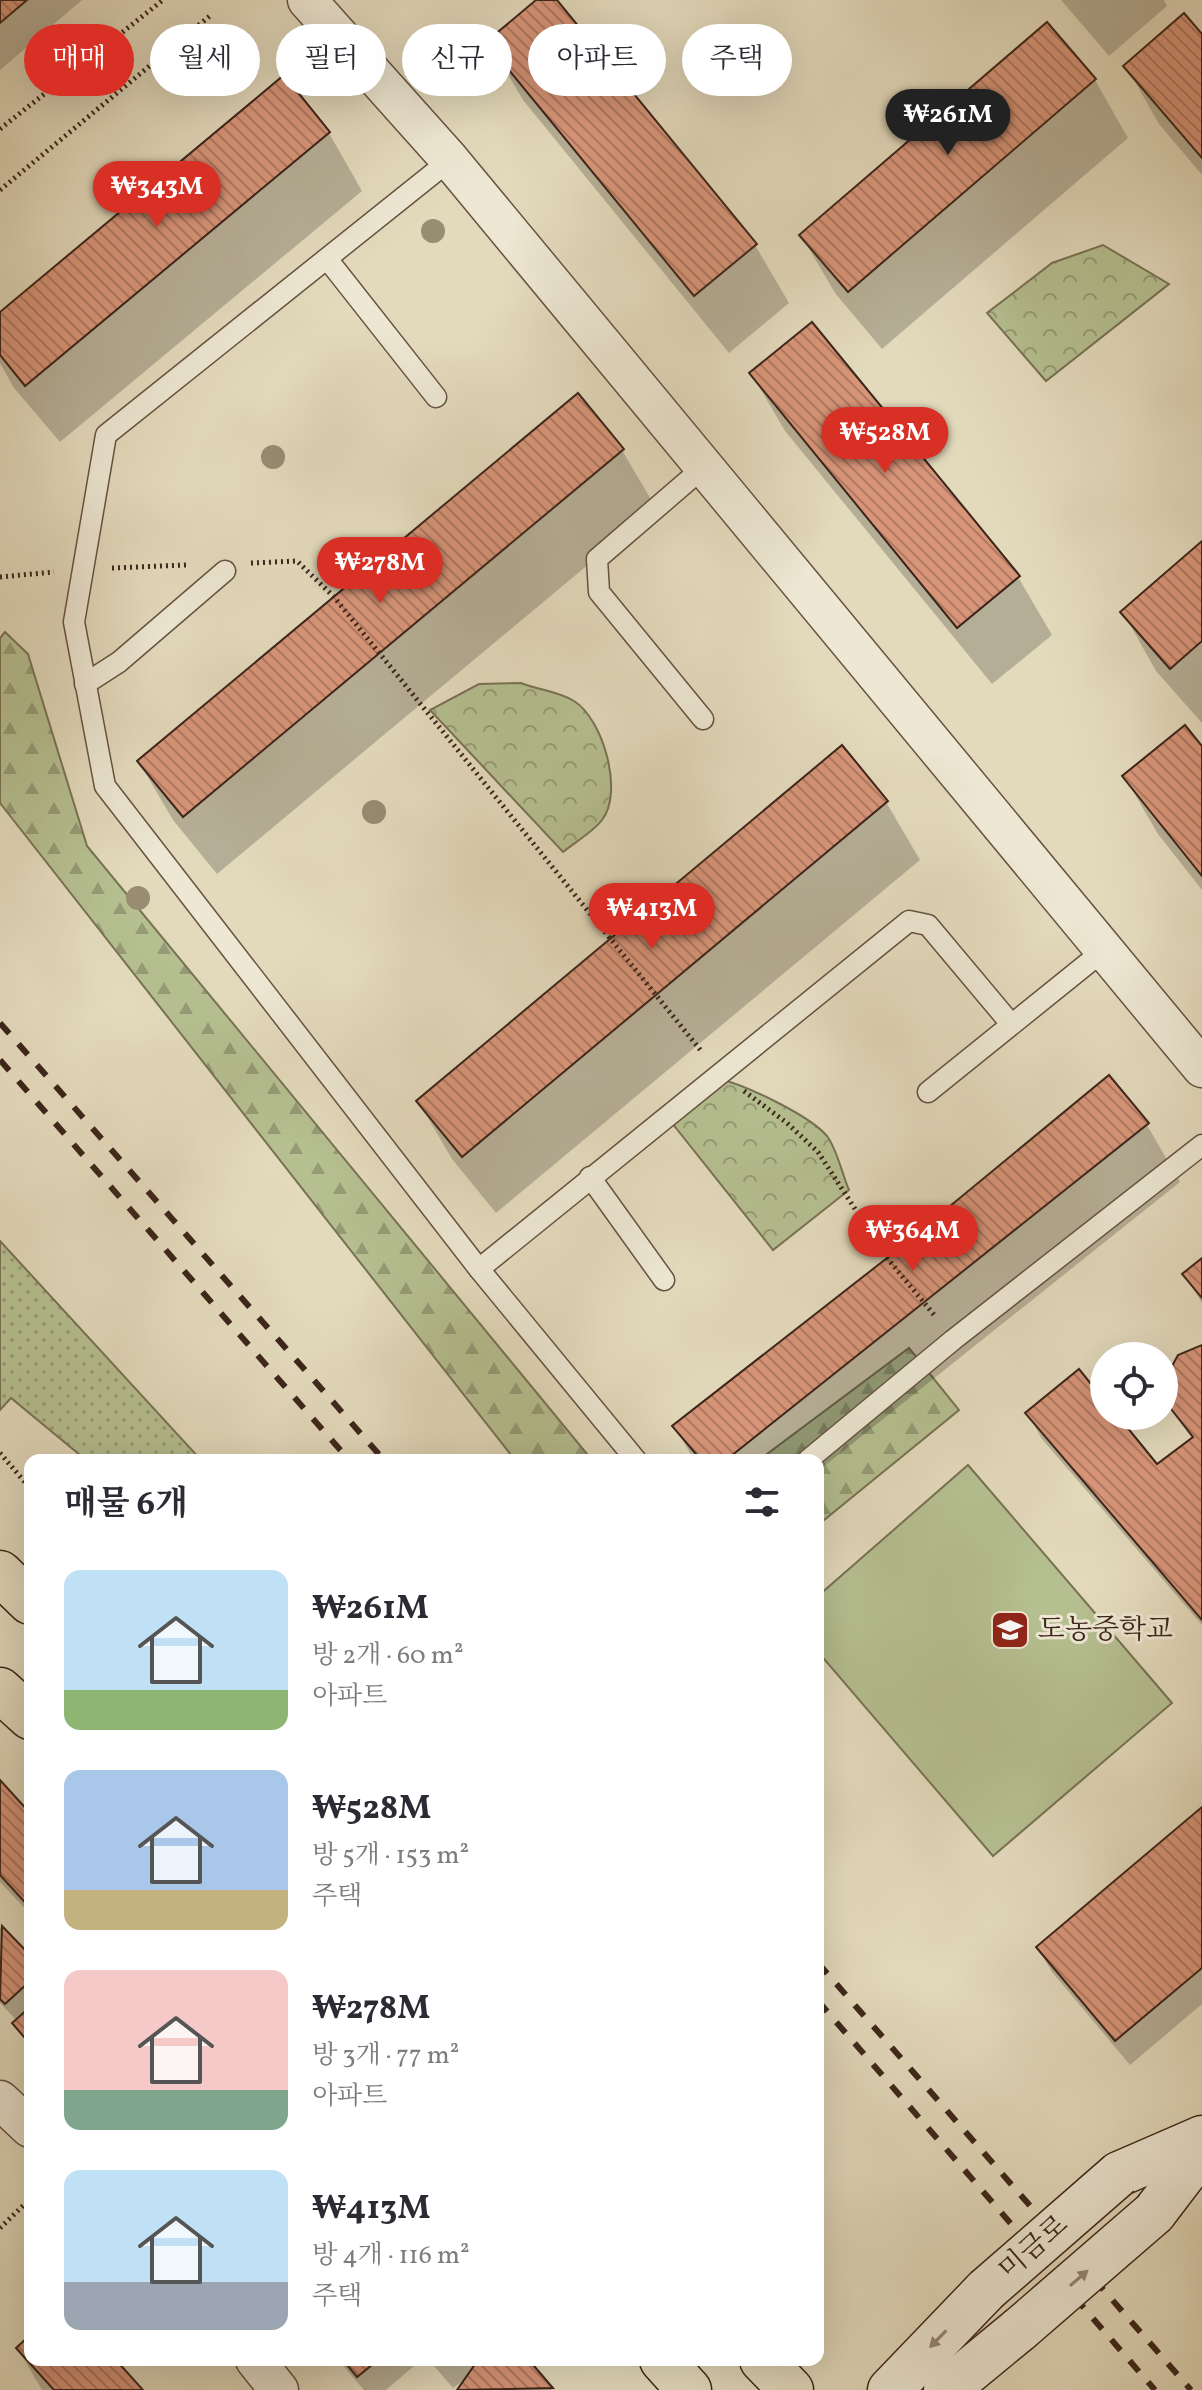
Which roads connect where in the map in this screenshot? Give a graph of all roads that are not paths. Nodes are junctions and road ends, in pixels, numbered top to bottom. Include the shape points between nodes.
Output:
1 (307, 0) edge
2 (450, 160) junction
3 (328, 260) junction
4 (436, 397) dead end
5 (705, 466) junction
6 (230, 567) road end
7 (85, 684) junction
8 (703, 719) dead end
9 (1103, 951) junction
10 (1011, 1024) junction
11 (1202, 1068) edge
12 (928, 1092) dead end
13 (1202, 1145) edge
14 (590, 1177) junction
15 (479, 1269) junction
16 (664, 1280) dead end
17 (631, 1454) edge
18 (815, 1454) edge
19 (0, 1573) edge
20 (0, 1590) edge
21 (24, 1596) edge
22 (24, 1608) edge
23 (0, 1690) edge
24 (24, 1712) edge
25 (0, 2100) edge
26 (24, 2122) edge
27 (1202, 2138) edge
28 (1202, 2150) edge
29 (260, 2366) edge
30 (667, 2366) edge
31 (768, 2366) edge
32 (279, 2390) edge
33 (689, 2390) edge
34 (791, 2390) edge
35 (890, 2390) edge
36 (946, 2390) edge

1 - 2 street
2 - 3 lane
2 - 5 street
3 - 4 lane
3 - 7 lane via 106,435 74,622
5 - 8 lane via 597,559 599,592
5 - 9 street
6 - 7 lane via 119,662
7 - 15 lane via 105,786
9 - 10 lane
9 - 11 street
10 - 12 lane
10 - 14 lane via 928,925 909,921
13 - 18 lane
14 - 15 lane
14 - 16 lane
15 - 17 lane
19 - 21 main road
20 - 22 lane
23 - 24 main road
25 - 26 street
27 -> 35 street, 미금로, bridge via 1119,2174 986,2290
36 -> 28 street, 미금로, bridge via 1154,2213
29 - 32 street
30 - 33 main road
31 - 34 main road

